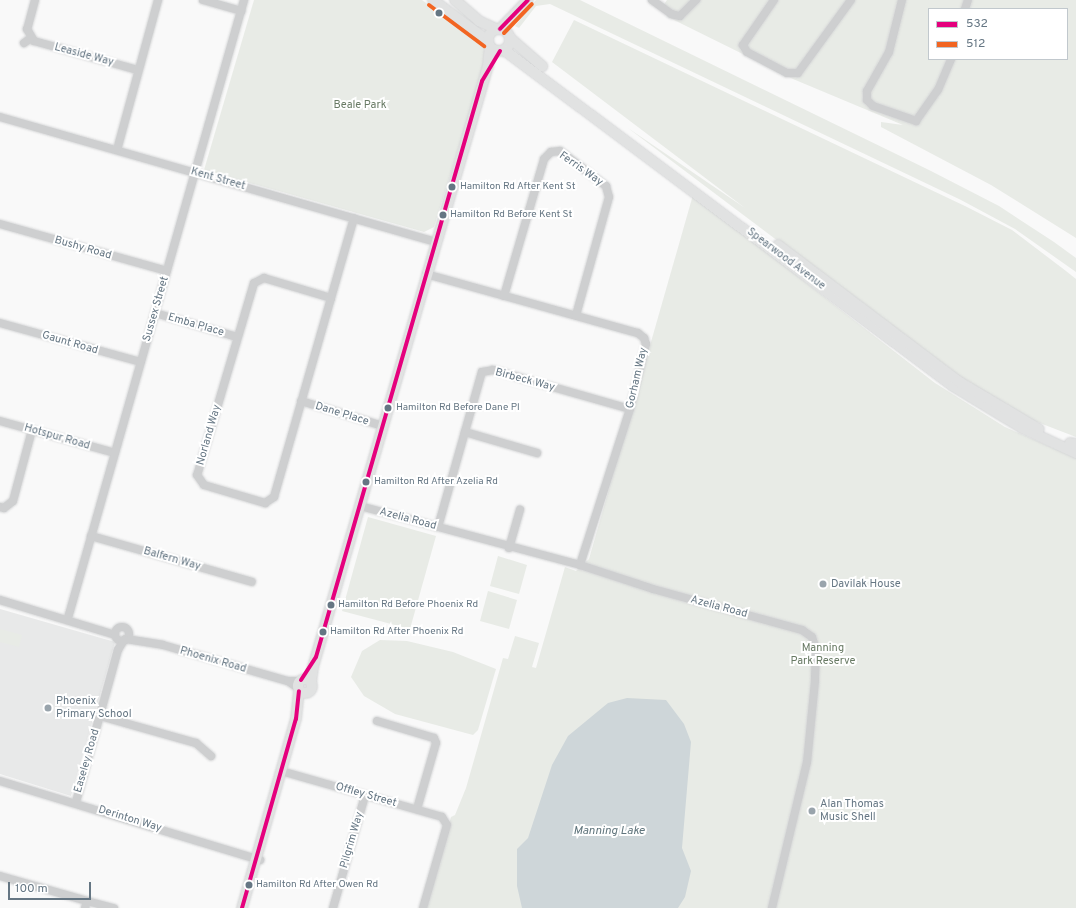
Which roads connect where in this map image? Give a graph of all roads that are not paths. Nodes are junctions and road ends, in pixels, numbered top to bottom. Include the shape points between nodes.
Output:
1 (35, 0) edge
2 (158, 0) edge
3 (203, 0) edge
4 (244, 0) edge
5 (433, 0) edge
6 (455, 0) edge
7 (528, 0) edge
8 (652, 0) edge
9 (696, 0) edge
10 (774, 0) edge
11 (851, 0) edge
12 (902, 0) edge
13 (241, 11) junction
14 (503, 32) junction
15 (489, 44) junction
16 (502, 51) junction
17 (951, 60) edge
18 (488, 66) junction
19 (138, 70) junction
20 (0, 116) edge
21 (117, 150) junction
22 (196, 173) junction
23 (354, 218) junction
24 (0, 224) edge
25 (436, 242) junction
26 (167, 271) junction
27 (426, 274) junction
28 (504, 296) junction
29 (331, 298) junction
30 (155, 313) junction
31 (576, 316) junction
32 (0, 323) edge
33 (237, 337) junction
34 (141, 362) junction
35 (301, 401) junction
36 (630, 409) junction
37 (0, 420) edge
38 (383, 426) junction
39 (32, 430) junction
40 (465, 432) junction
41 (1074, 444) edge
42 (115, 453) junction
43 (537, 453) dead end
44 (1076, 453) edge
45 (360, 506) junction
46 (0, 507) edge
47 (520, 510) dead end
48 (438, 527) junction
49 (91, 536) junction
50 (509, 548) junction
51 (580, 565) junction
52 (252, 582) dead end
53 (0, 600) edge
54 (68, 618) junction
55 (121, 635) junction
56 (303, 686) junction
57 (100, 716) junction
58 (377, 721) dead end
59 (211, 756) dead end
60 (283, 771) junction
61 (0, 781) edge
62 (366, 796) junction
63 (76, 802) junction
64 (417, 810) junction
65 (258, 859) junction
66 (0, 876) edge
67 (86, 904) edge
68 (114, 908) edge
69 (242, 908) edge
70 (246, 908) edge
71 (332, 908) edge
72 (423, 908) edge
73 (772, 908) edge

1 - 19 street, Leaside Way via 27,29 28,41
2 - 19 street
3 - 13 street
4 - 13 street, Sussex Street
5 - 15 main road
6 - 14 main road, Spearwood Avenue via 479,21
7 - 14 main road
8 - 9 street via 670,14 680,16
10 - 11 street via 743,45 747,52 787,73 798,73
12 - 17 street via 889,52 867,91 866,100 873,106 916,121 938,90
13 - 22 street, Sussex Street
14 - 15 main road
14 - 16 main road
14 - 41 main road, Spearwood Avenue via 535,61 958,381 1028,423
15 - 16 main road, Spearwood Avenue
15 - 18 main road
16 - 18 main road
16 - 44 main road, Spearwood Avenue via 953,386 1022,428
18 - 25 main road
19 - 21 street
20 - 21 street, Kent Street
21 - 22 street, Kent Street
22 - 23 street, Kent Street
22 - 26 street, Sussex Street
23 - 25 street, Kent Street
23 - 29 street, Norland Way
24 - 26 street, Bushy Road
25 - 27 main road
26 - 30 street, Sussex Street
27 - 28 street, Gorham Way
27 - 38 main road
28 - 31 street, Gorham Way
28 - 31 street, Ferris Way via 544,159 551,152 560,151 606,186 609,198
29 - 33 street, Norland Way via 264,278 254,283
29 - 35 street, Norland Way
30 - 33 street, Emba Place
30 - 34 street, Sussex Street
31 - 36 street, Gorham Way via 644,338 646,344
32 - 34 street, Gaunt Road
33 - 35 street, Norland Way via 197,475 199,481 270,502
34 - 42 street, Sussex Street
35 - 38 street, Dane Place
36 - 40 street, Birbeck Way via 493,370 482,372
36 - 51 street, Gorham Way
37 - 39 street, Hotspur Road
38 - 45 main road
39 - 42 street, Hotspur Road
39 - 46 street via 13,501 4,508
40 - 43 street
40 - 48 street, Birbeck Way
42 - 49 street, Sussex Street
45 - 48 street, Azelia Road
45 - 56 main road via 313,667
47 - 50 street
48 - 50 street, Azelia Road
49 - 52 street, Balfern Way
49 - 54 street, Sussex Street
50 - 51 street, Azelia Road
51 - 73 street, Azelia Road via 639,585 802,630 812,637 816,648 815,681 807,762
53 - 54 street, Phoenix Road
54 - 55 street, Phoenix Road
55 - 56 street, Phoenix Road
55 - 57 street, Easeley Road
56 - 60 main road
57 - 59 street via 196,743
57 - 63 street, Easeley Road
58 - 64 street via 434,738 436,744
60 - 62 street, Offley Street
60 - 65 main road
61 - 63 street, Derinton Way
62 - 64 street, Offley Street
62 - 71 street, Pilgrim Way
63 - 65 street, Derinton Way
64 - 72 street, Offley Street via 442,817 447,825
65 - 69 main road
65 - 70 main road
66 - 67 street
67 - 68 street

